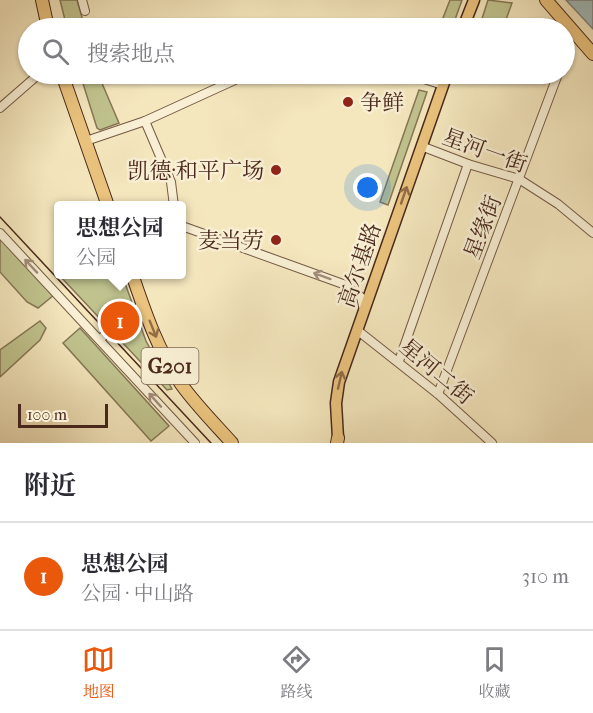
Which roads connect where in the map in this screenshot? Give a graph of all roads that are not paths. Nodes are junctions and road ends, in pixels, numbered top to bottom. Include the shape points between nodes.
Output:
1 (42, 0) edge
2 (82, 0) edge
3 (474, 0) edge
4 (546, 0) edge
5 (85, 11) dead end
6 (46, 18) edge
7 (467, 18) edge
8 (562, 18) edge
9 (575, 33) edge
10 (593, 54) edge
11 (28, 84) edge
12 (66, 84) edge
13 (226, 84) edge
14 (440, 84) edge
15 (554, 84) edge
16 (443, 85) joint
17 (0, 108) edge
18 (145, 121) junction
19 (86, 141) junction
20 (421, 146) junction
21 (468, 164) junction
22 (519, 179) junction
23 (106, 201) edge
24 (173, 201) edge
25 (186, 225) edge
26 (0, 233) edge
27 (593, 233) edge
28 (134, 279) edge
29 (143, 304) junction
30 (364, 310) junction
31 (357, 330) junction
32 (100, 339) junction
33 (399, 361) junction
34 (438, 394) junction
35 (338, 441) edge
36 (195, 443) edge
37 (232, 443) edge
38 (492, 443) edge

1 - 6 highway
2 - 5 street
3 - 7 main road
4 - 8 highway
9 - 10 highway
11 - 17 street
12 - 19 highway
13 - 18 street
14 - 16 street
15 - 22 street, 星缘街
16 - 20 main road, 高尔基路
18 - 19 street
18 - 24 street via 171,182
19 - 23 highway
20 - 21 street, 星河一街
30 -> 20 main road, 高尔基路
21 - 22 street, 星河一街
21 - 33 street
22 - 27 street, 星河一街
22 - 34 street, 星缘街
30 -> 25 street via 361,297 343,284
32 -> 26 street
28 - 29 highway, G201
29 - 32 street
29 -> 37 highway, G201 via 181,384
30 - 31 main road, 高尔基路
31 - 33 street, 星河二街
35 -> 31 main road, 高尔基路 via 339,382
36 -> 32 street
33 - 34 street, 星河二街
34 - 38 street, 星河二街

